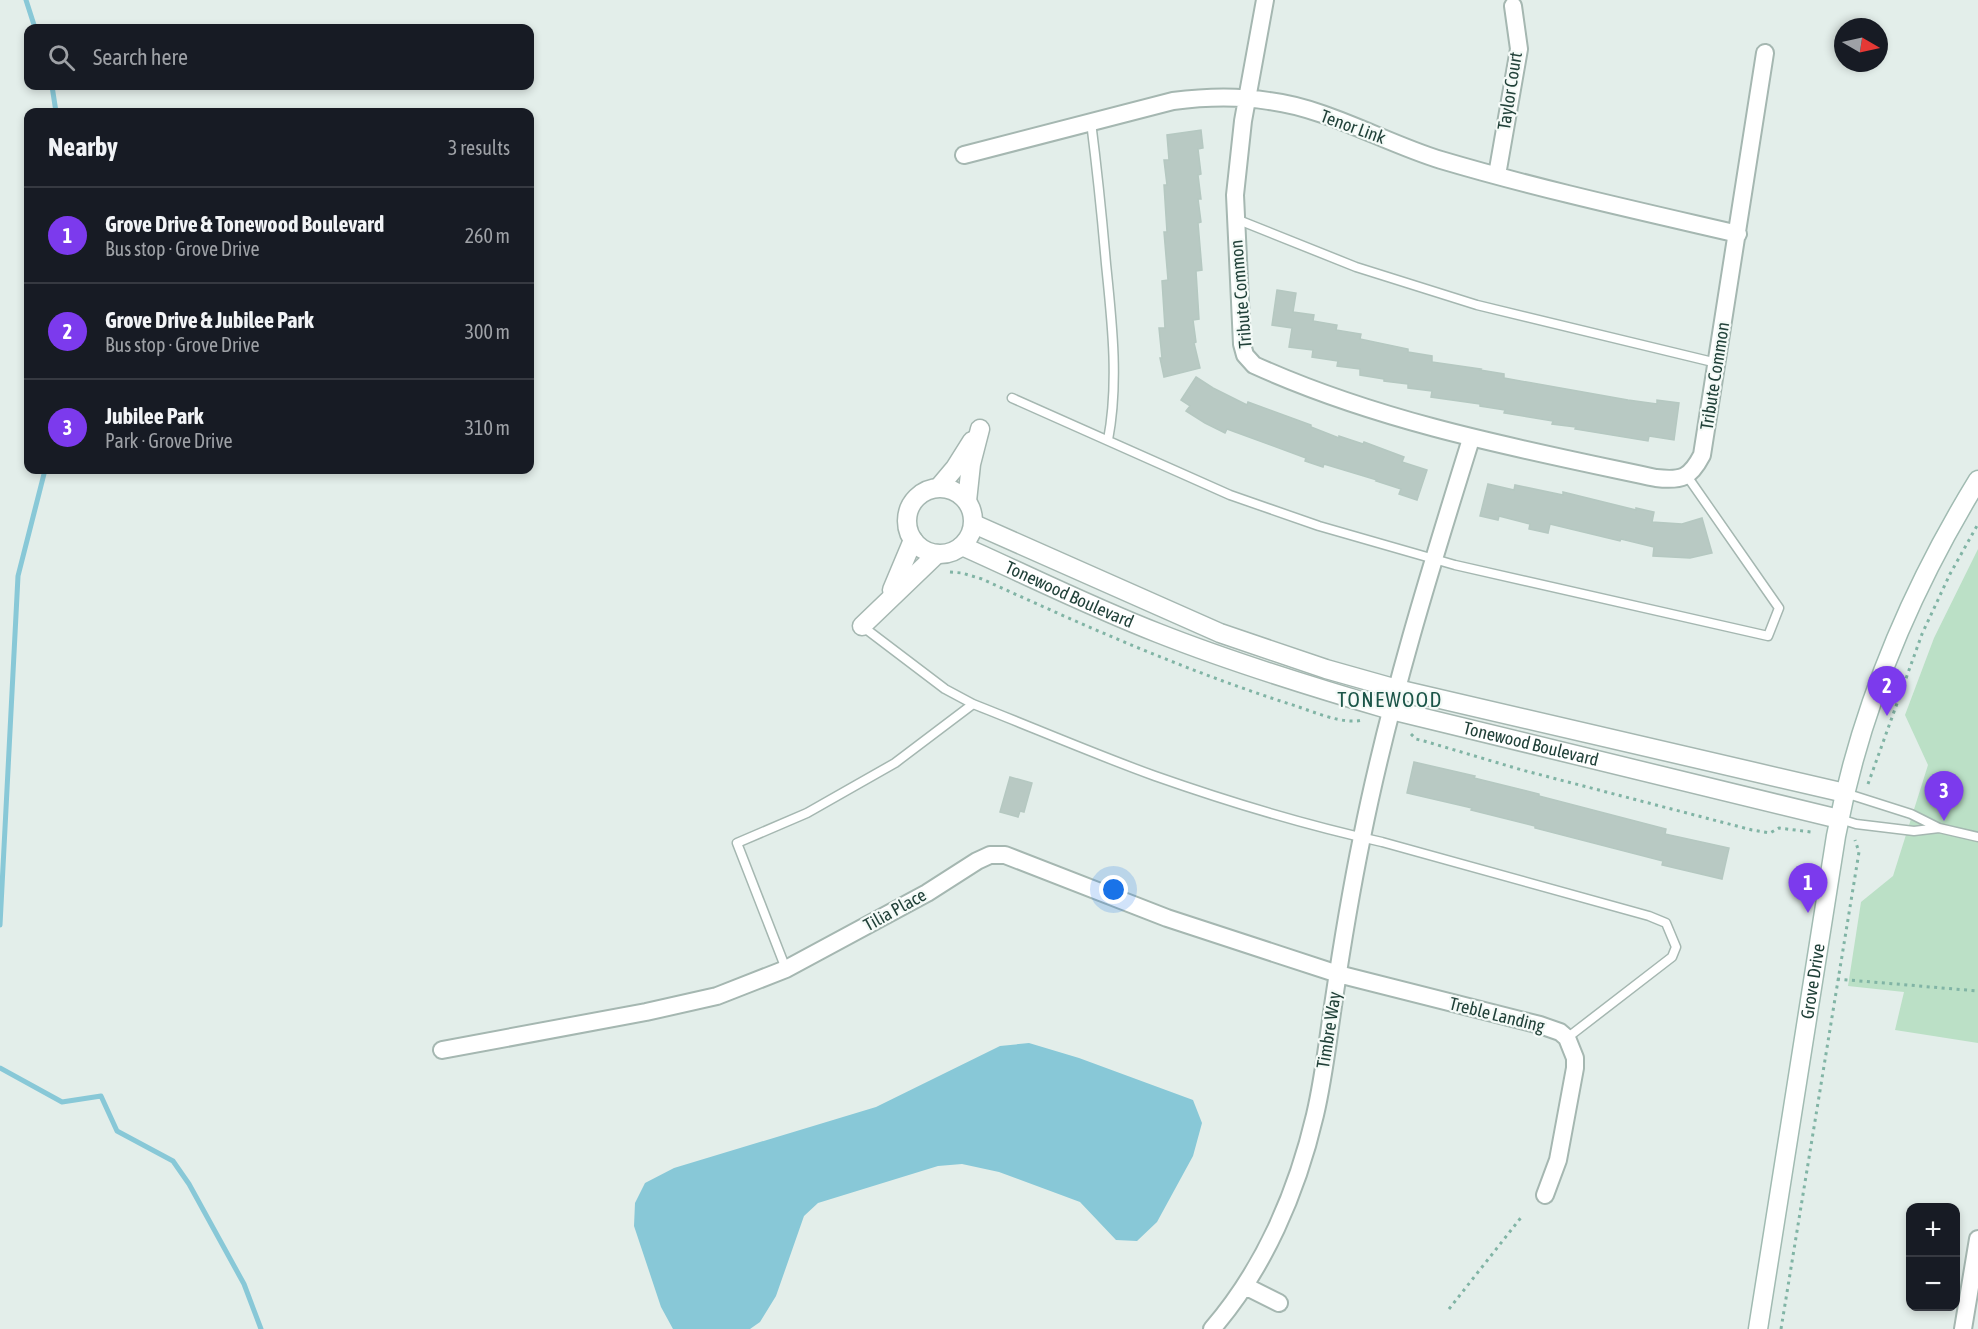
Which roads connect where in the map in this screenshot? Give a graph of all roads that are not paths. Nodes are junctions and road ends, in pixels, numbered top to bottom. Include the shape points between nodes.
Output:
1 (1265, 0) edge
2 (1513, 6) dead end
3 (1765, 53) dead end
4 (1246, 99) junction
5 (1091, 121) junction
6 (964, 155) dead end
7 (1497, 175) junction
8 (1236, 219) junction
9 (1737, 234) junction
10 (1717, 363) junction
11 (1012, 398) dead end
12 (1471, 439) junction
13 (1108, 440) junction
14 (1687, 476) junction
15 (1978, 480) edge
16 (939, 488) junction
17 (967, 501) junction
18 (974, 524) junction
19 (913, 540) junction
20 (962, 546) junction
21 (937, 554) junction
22 (1434, 560) junction
23 (887, 603) junction
24 (862, 626) joint
25 (1397, 688) junction
26 (973, 704) junction
27 (1391, 710) junction
28 (1853, 795) junction
29 (1848, 821) junction
30 (1939, 828) junction
31 (1362, 837) junction
32 (1978, 837) edge
33 (786, 969) junction
34 (1338, 974) junction
35 (1567, 1038) junction
36 (442, 1050) dead end
37 (1545, 1195) dead end
38 (1978, 1239) edge
39 (1245, 1286) junction
40 (1278, 1303) dead end
41 (1212, 1329) edge
42 (1758, 1329) edge
43 (1963, 1329) edge

1 - 4 street, Tribute Common
2 - 7 street, Taylor Court via 1519,49
3 - 9 street, Tribute Common
4 - 5 street, Tenor Link via 1173,101
4 - 7 street, Tenor Link via 1322,115 1440,159
4 - 8 street, Tribute Common via 1236,169
5 - 6 street, Tenor Link
5 - 13 lane via 1110,301 1113,396
7 - 9 street, Tenor Link
8 - 10 lane via 1356,267 1477,305
8 - 12 street, Tribute Common via 1242,344 1245,356 1254,365 1350,403
9 - 10 street, Tribute Common
10 - 14 street, Tribute Common via 1702,454
11 - 13 lane
12 - 14 street, Tribute Common via 1656,478 1672,480
12 - 22 street
13 - 22 lane via 1230,495
14 - 22 lane via 1779,608 1768,636
15 - 28 street, Grove Drive via 1948,528 1909,609 1873,700
16 - 17 street via 955,491
16 - 17 street via 980,429
16 - 19 street via 923,493 909,509 908,528
17 - 18 street
18 - 20 street
18 - 25 street, Tonewood Boulevard via 1220,633
19 - 21 street
19 - 23 street
20 - 21 street
20 - 27 street, Tonewood Boulevard via 1157,633
21 - 23 street
22 - 25 street
23 - 24 street
24 - 26 lane via 945,689
25 - 27 street, Timbre Way
25 - 28 street, Tonewood Boulevard
26 - 31 lane via 1153,775
26 - 33 lane via 895,763 807,813 737,843
27 - 29 street, Tonewood Boulevard
27 - 31 street, Timbre Way
28 - 29 street, Grove Drive
28 - 30 lane via 1911,814
29 - 30 lane via 1914,831
29 - 42 street, Grove Drive
30 - 32 lane
31 - 34 street, Timbre Way
31 - 35 lane via 1666,923 1676,947 1672,957
33 - 34 street, Tilia Place via 927,893 977,861 990,855 1005,855 1167,918
33 - 36 street, Tilia Place via 717,996
34 - 35 street, Treble Landing via 1540,1025
34 - 39 street, Timbre Way via 1307,1144 1283,1212
35 - 37 street, Treble Landing via 1575,1068 1558,1160
38 - 43 street
39 - 40 street
39 - 41 street, Timbre Way

